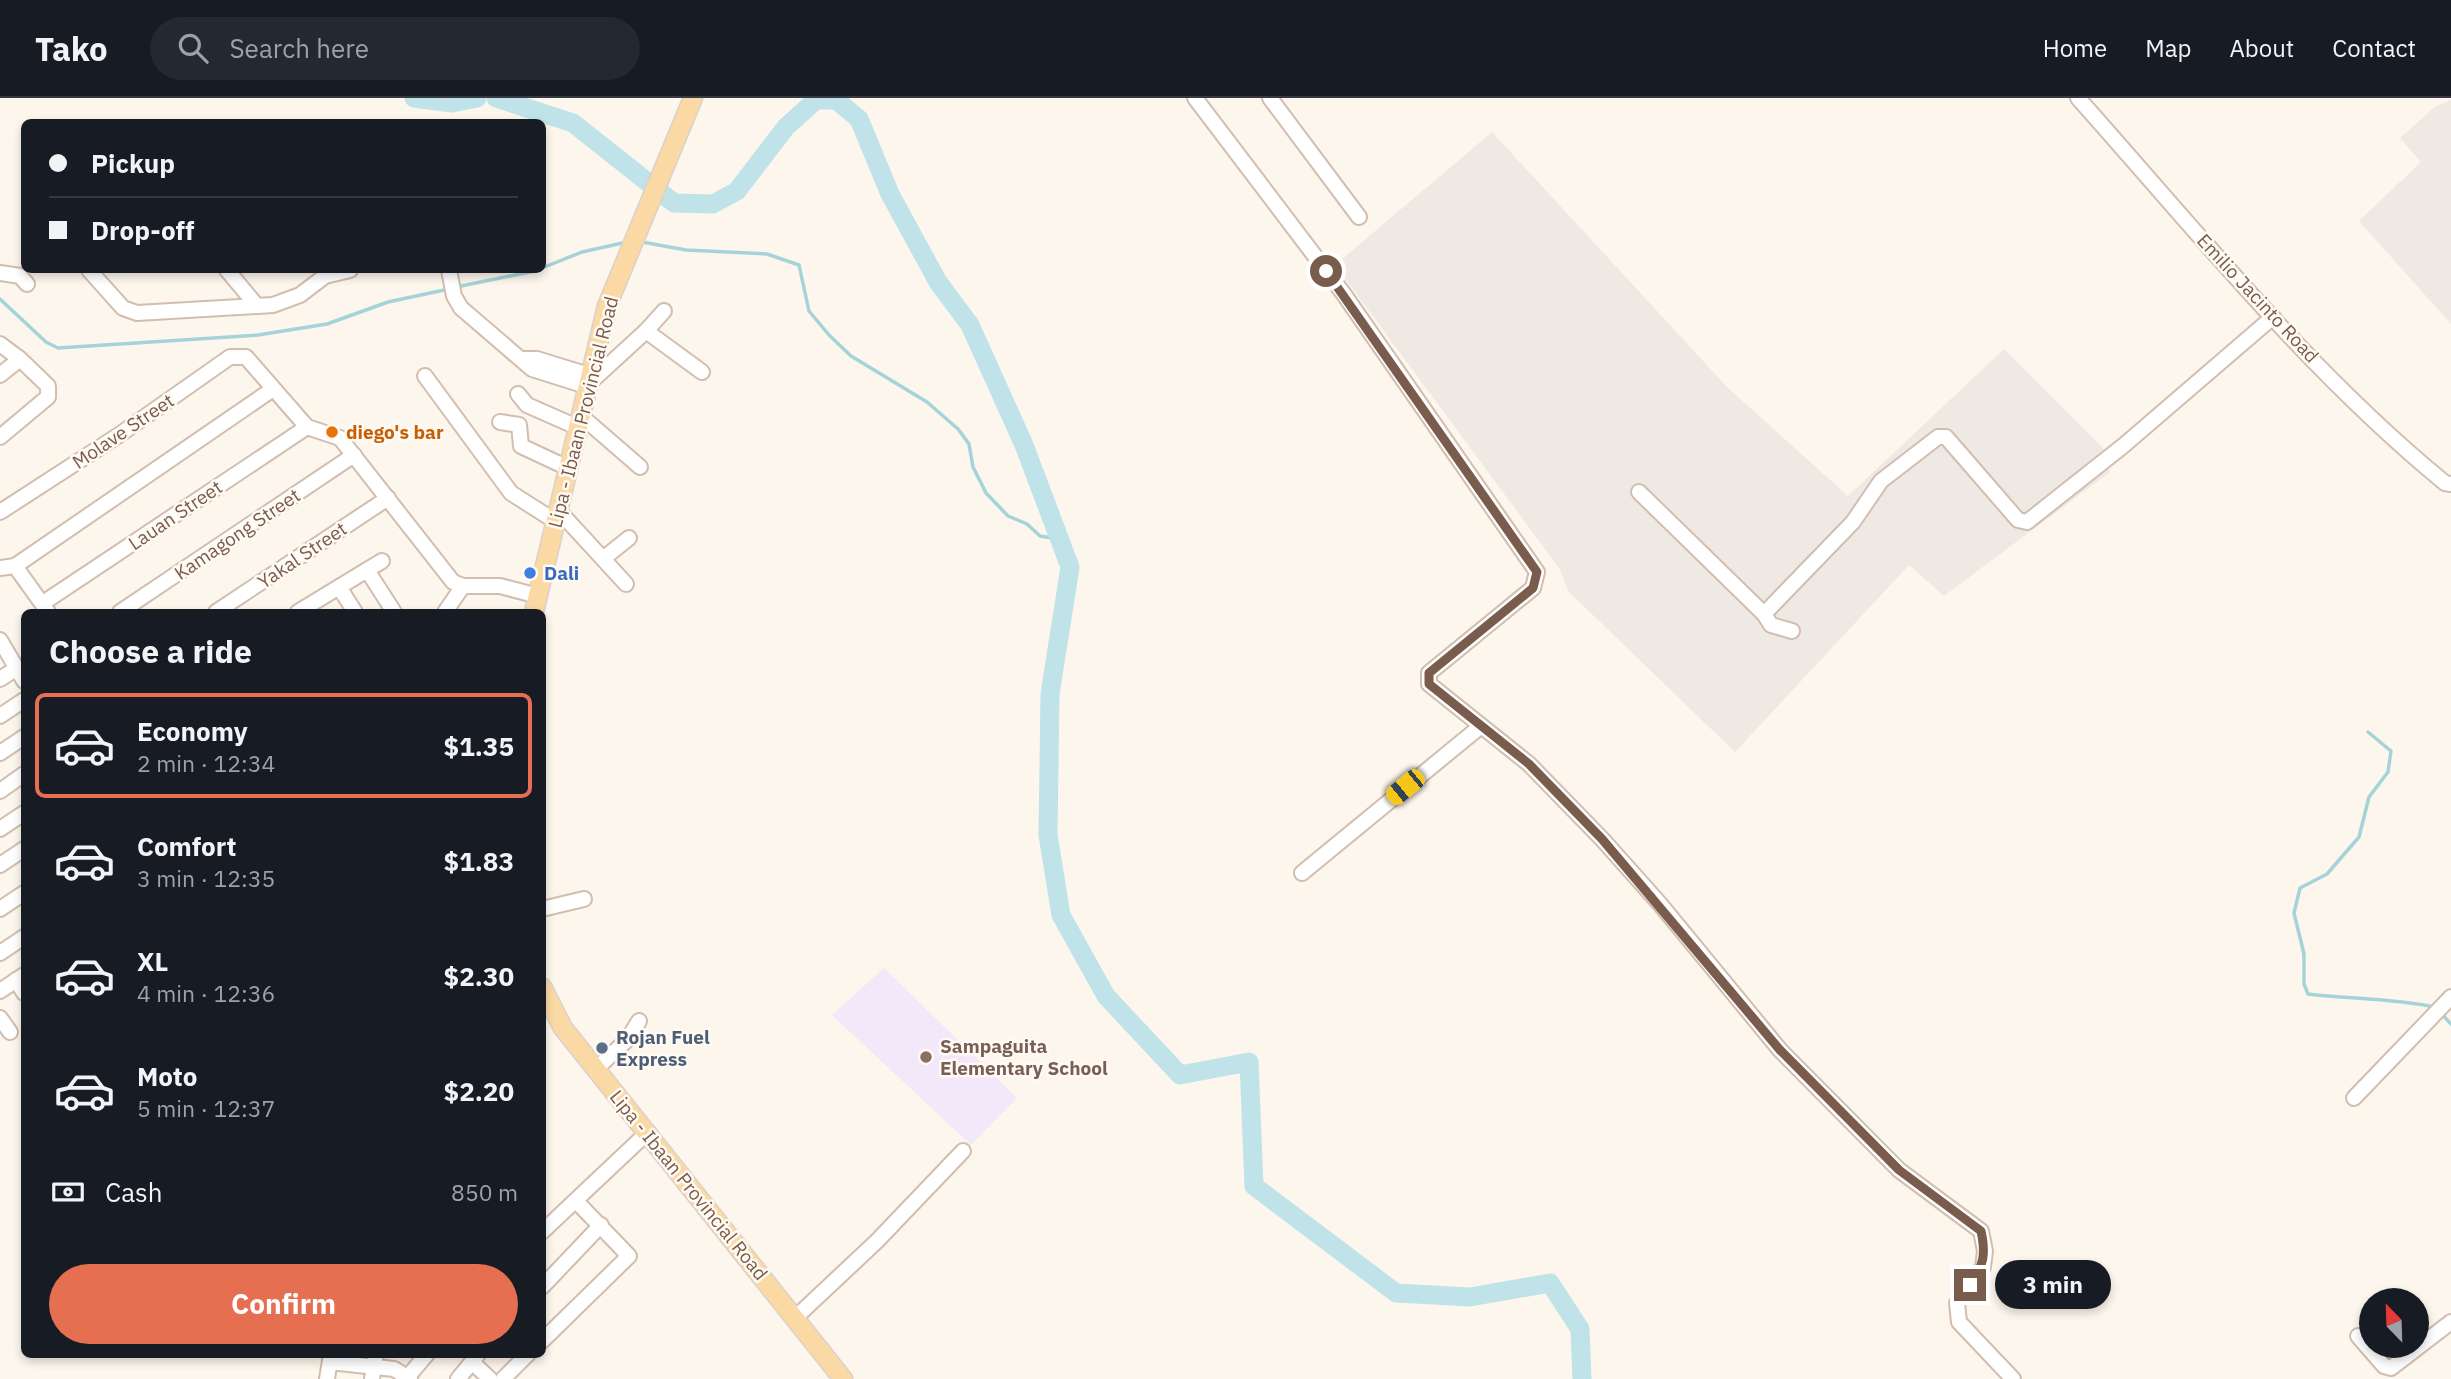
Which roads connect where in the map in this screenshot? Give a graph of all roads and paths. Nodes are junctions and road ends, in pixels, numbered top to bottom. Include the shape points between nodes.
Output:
1 (693, 98) edge
2 (1195, 98) edge
3 (1270, 98) edge
4 (2078, 98) edge
5 (1359, 217) dead end
6 (0, 273) edge
7 (92, 273) edge
8 (230, 273) edge
9 (338, 273) edge
10 (451, 282) edge
11 (27, 285) dead end
12 (257, 306) junction
13 (664, 311) dead end
14 (2273, 317) junction
15 (646, 331) junction
16 (0, 344) edge
17 (20, 359) junction
18 (702, 372) dead end
19 (0, 375) edge
20 (425, 376) dead end
21 (588, 381) junction
22 (273, 389) junction
23 (517, 394) dead end
24 (578, 421) junction
25 (500, 422) dead end
26 (307, 427) junction
27 (0, 437) edge
28 (354, 455) junction
29 (640, 467) dead end
30 (568, 468) junction
31 (2451, 484) edge
32 (1639, 492) dead end
33 (388, 498) junction
34 (0, 512) edge
35 (557, 515) junction
36 (629, 538) dead end
37 (604, 558) junction
38 (382, 561) dead end
39 (7, 567) edge
40 (367, 570) junction
41 (626, 584) dead end
42 (463, 586) junction
43 (339, 587) junction
44 (536, 604) edge
45 (45, 608) edge
46 (316, 608) edge
47 (124, 609) edge
48 (221, 609) edge
49 (353, 609) edge
50 (392, 609) edge
51 (447, 609) edge
52 (1764, 614) junction
53 (1792, 631) dead end
54 (0, 641) edge
55 (16, 668) junction
56 (21, 676) edge
57 (0, 679) edge
58 (21, 702) edge
59 (0, 716) edge
60 (1481, 726) junction
61 (21, 739) edge
62 (0, 753) edge
63 (21, 776) edge
64 (0, 791) edge
65 (21, 815) edge
66 (0, 828) edge
67 (21, 851) edge
68 (0, 865) edge
69 (1302, 873) dead end
70 (21, 895) edge
71 (584, 899) dead end
72 (546, 908) edge
73 (0, 909) edge
74 (21, 939) edge
75 (0, 953) edge
76 (20, 977) edge
77 (0, 991) edge
78 (546, 997) edge
79 (2448, 1000) edge
80 (0, 1018) edge
81 (639, 1021) dead end
82 (10, 1031) dead end
83 (596, 1069) junction
84 (2354, 1098) dead end
85 (648, 1132) junction
86 (963, 1151) dead end
87 (576, 1201) junction
88 (601, 1225) junction
89 (546, 1228) edge
90 (546, 1283) edge
91 (795, 1318) junction
92 (2451, 1322) edge
93 (546, 1336) edge
94 (2358, 1336) dead end
95 (330, 1358) edge
96 (424, 1358) edge
97 (475, 1358) edge
98 (524, 1358) edge
99 (374, 1366) edge
100 (408, 1378) edge
101 (327, 1379) edge
102 (458, 1379) edge
103 (490, 1379) edge
104 (503, 1379) edge
105 (843, 1379) edge
106 (2013, 1379) edge

1 - 21 main road, Lipa - Ibaan Provincial Road via 607,306
2 - 60 street via 1343,293 1537,572 1533,588 1427,676 1429,684
3 - 5 street
4 - 14 street, Emilio Jacinto Road
6 - 11 street via 20,276
7 - 12 street via 129,313
8 - 12 street
9 - 12 street via 325,276 288,301
10 - 21 street via 461,308 532,369
13 - 15 street
14 - 31 street, Emilio Jacinto Road via 2397,442
14 - 52 street via 2131,440 2027,522 2018,520 1946,437 1938,437 1881,481 1853,522
15 - 18 street
15 - 21 street
16 - 17 street
17 - 19 street
17 - 27 street via 48,386 48,397
20 - 35 street via 511,493
21 - 24 main road, Lipa - Ibaan Provincial Road
22 - 26 street
22 - 34 street, Molave Street via 246,357 230,357
22 - 39 street
23 - 24 street via 527,405
24 - 29 street
24 - 30 main road, Lipa - Ibaan Provincial Road
25 - 30 street via 519,425 521,446
26 - 28 street via 340,438
26 - 45 street, Lauan Street
28 - 33 street
28 - 47 street, Kamagong Street
30 - 35 main road, Lipa - Ibaan Provincial Road
32 - 52 street
33 - 42 street via 445,575
33 - 48 street, Yakal Street
35 - 37 street
35 - 44 main road, Lipa - Ibaan Provincial Road
36 - 37 street
37 - 41 street
38 - 40 street
39 - 45 street
40 - 43 street
40 - 50 street
42 - 44 street via 500,586
42 - 51 street
43 - 46 street
43 - 49 street
52 - 53 street via 1771,625
54 - 55 street
55 - 56 street
55 - 57 street
58 - 59 street
60 - 69 street
60 - 106 street via 1529,764 1602,839 1789,1059 1899,1170 1981,1231 1983,1267 1957,1303 1959,1322
61 - 62 street
63 - 64 street
65 - 66 street
67 - 68 street
70 - 73 street
71 - 72 street
74 - 75 street
76 - 77 street
78 - 83 main road, Lipa - Ibaan Provincial Road
79 - 84 street
80 - 82 street
81 - 83 street via 628,1039
83 - 85 main road, Lipa - Ibaan Provincial Road
85 - 87 street
85 - 91 main road, Lipa - Ibaan Provincial Road
86 - 91 street
87 - 88 street
87 - 89 street
88 - 90 street
88 - 93 street via 629,1256
91 - 105 main road, Lipa - Ibaan Provincial Road
92 - 94 street via 2391,1368
95 - 99 street
95 - 101 street
96 - 100 street
97 - 102 street
97 - 103 street
98 - 104 street
99 - 100 street via 394,1369

